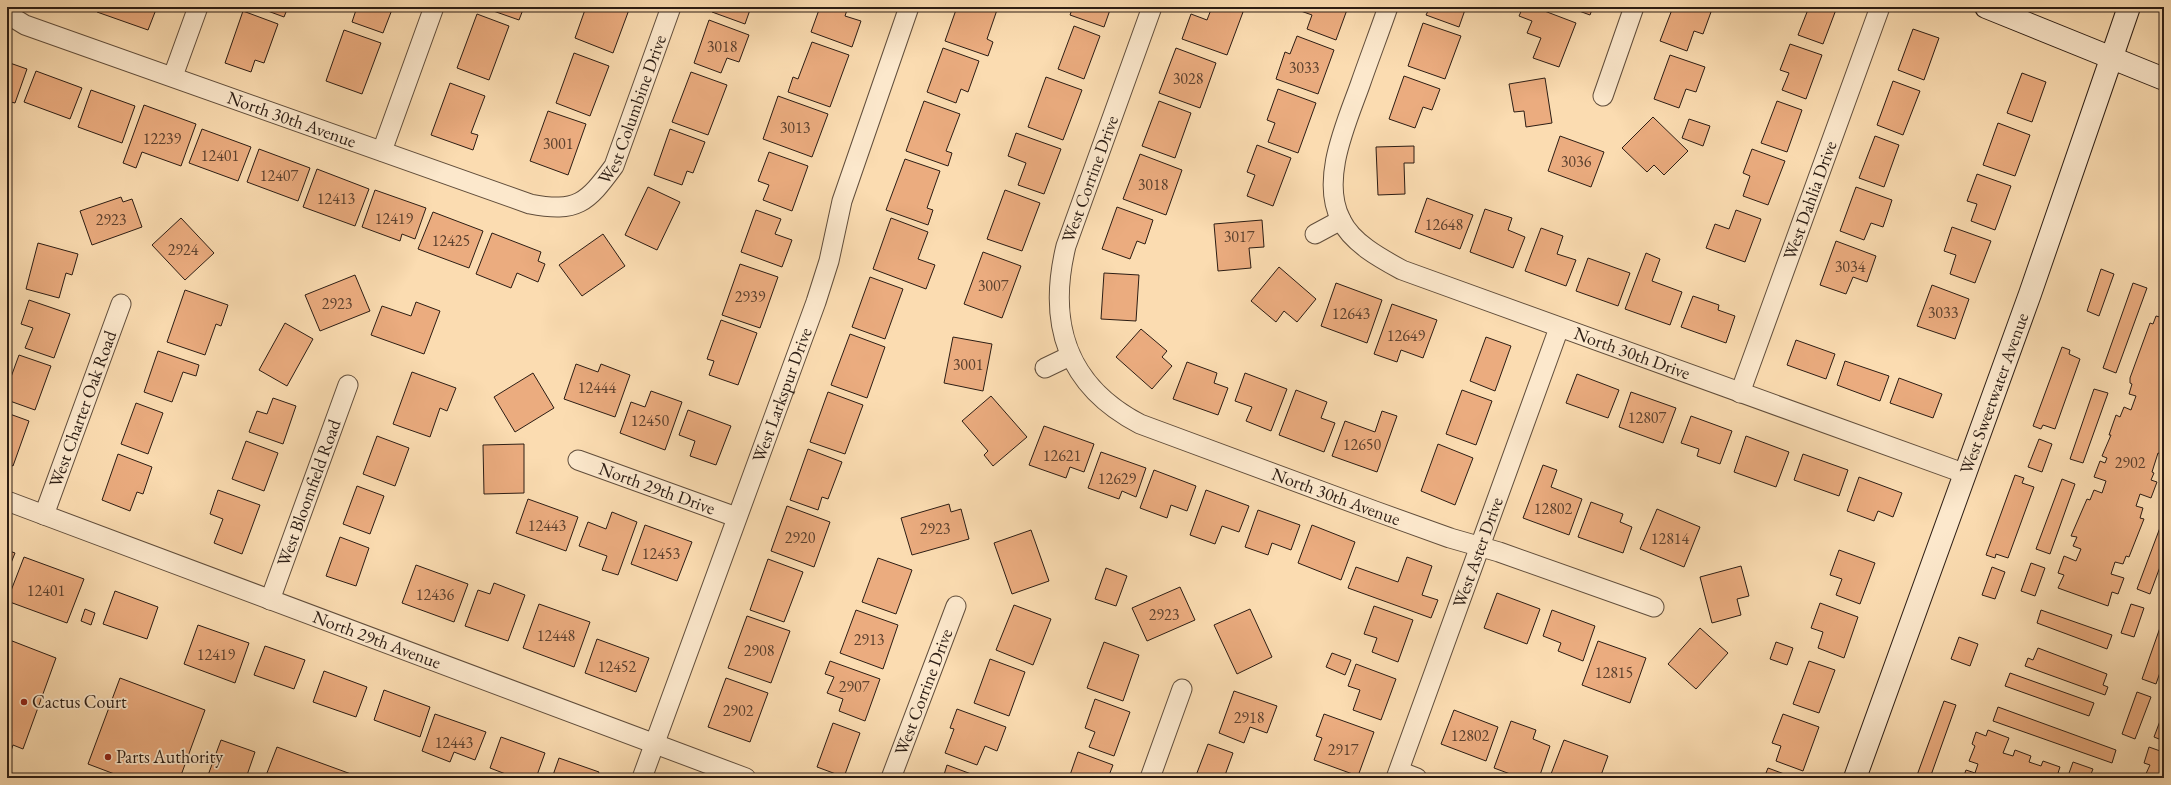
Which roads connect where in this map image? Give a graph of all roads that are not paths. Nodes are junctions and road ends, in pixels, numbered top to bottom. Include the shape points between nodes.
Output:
1 (198, 7) edge
2 (434, 7) edge
3 (671, 7) edge
4 (909, 7) edge
5 (1152, 7) edge
6 (1388, 7) edge
7 (1634, 7) edge
8 (1880, 7) edge
9 (1986, 7) edge
10 (2129, 7) edge
11 (7, 14) edge
12 (2112, 57) junction
13 (173, 76) junction
14 (2164, 79) edge
15 (1603, 96) dead end
16 (382, 151) junction
17 (580, 204) joint
18 (1341, 220) junction
19 (1315, 234) dead end
20 (121, 304) dead end
21 (1559, 328) junction
22 (1070, 356) junction
23 (1045, 368) dead end
24 (348, 385) dead end
25 (1740, 393) junction
26 (578, 460) dead end
27 (1966, 474) junction
28 (7, 500) edge
29 (44, 515) junction
30 (736, 517) junction
31 (1480, 546) junction
32 (270, 600) junction
33 (956, 606) dead end
34 (1654, 607) dead end
35 (1182, 689) dead end
36 (654, 744) junction
37 (1397, 775) edge
38 (642, 778) edge
39 (746, 778) edge
40 (892, 778) edge
41 (1150, 778) edge
42 (1417, 778) edge
43 (1855, 778) edge

1 - 13 street
2 - 16 street
3 - 17 street, West Columbine Drive via 614,166 600,186
4 - 30 street, West Larkspur Drive via 842,201 829,261 816,302
5 - 22 street, West Corrine Drive via 1066,246 1060,271 1058,310
6 - 18 street via 1341,137 1335,161 1333,180
7 - 15 street
8 - 25 street, West Dahlia Drive
9 - 12 street
10 - 12 street, West Sweetwater Avenue
11 - 13 street, North 30th Avenue via 25,25
12 - 14 street
12 - 27 street, West Sweetwater Avenue
13 - 16 street, North 30th Avenue
16 - 17 street, North 30th Avenue via 530,204 564,208
18 - 19 street
18 - 21 street, North 30th Drive via 1358,241 1380,258 1402,270
20 - 29 street, West Charter Oak Road
21 - 25 street, North 30th Drive
21 - 31 street, West Aster Drive
22 - 23 street
22 - 31 street, North 30th Avenue via 1092,388 1125,416 1140,424 1382,514
24 - 32 street, West Bloomfield Road
25 - 27 street, North 30th Drive
26 - 30 street, North 29th Drive
27 - 43 street, West Sweetwater Avenue
28 - 29 street, North 29th Avenue
29 - 32 street, North 29th Avenue
30 - 36 street, West Larkspur Drive
31 - 34 street, North 30th Avenue
31 - 37 street, West Aster Drive
32 - 36 street, North 29th Avenue
33 - 40 street, West Corrine Drive
35 - 41 street
36 - 38 street, West Larkspur Drive
36 - 39 street, North 29th Avenue
37 - 42 street

